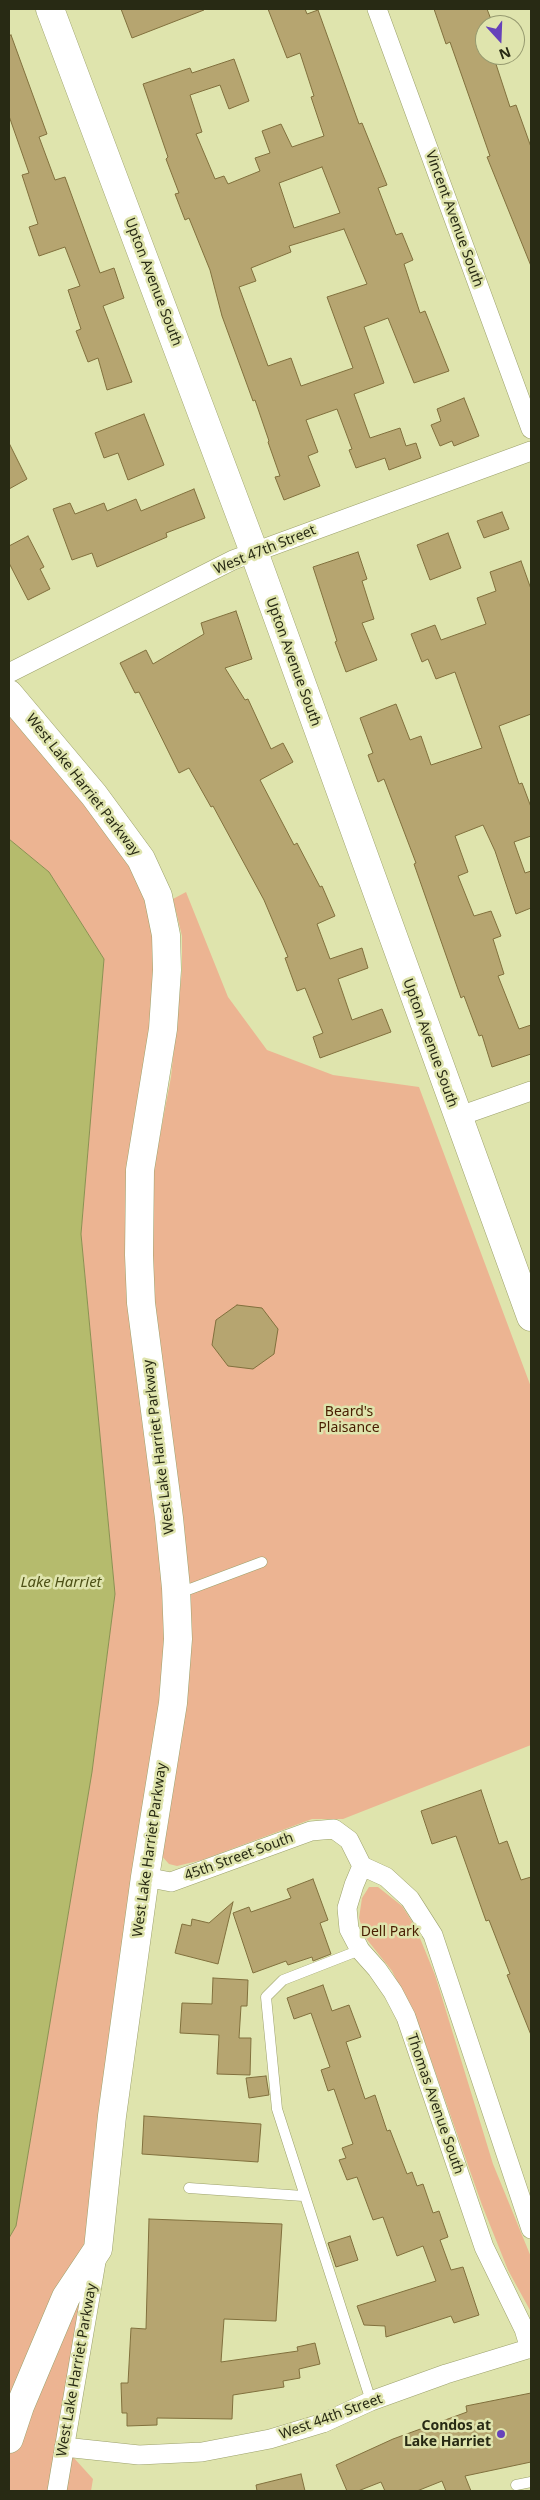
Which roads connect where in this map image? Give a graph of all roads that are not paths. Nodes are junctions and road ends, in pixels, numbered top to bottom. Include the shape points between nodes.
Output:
1 (50, 9) edge
2 (377, 9) edge
3 (531, 429) edge
4 (531, 451) edge
5 (254, 552) junction
6 (9, 673) edge
7 (9, 694) edge
8 (531, 1091) edge
9 (457, 1117) junction
10 (531, 1317) edge
11 (262, 1562) dead end
12 (176, 1588) junction
13 (362, 1866) junction
14 (145, 1877) junction
15 (360, 1950) junction
16 (189, 2188) dead end
17 (303, 2196) junction
18 (531, 2229) edge
19 (98, 2249) junction
20 (530, 2348) edge
21 (371, 2402) junction
22 (9, 2439) edge
23 (64, 2447) junction
24 (531, 2482) edge
25 (516, 2485) dead end
26 (57, 2491) edge

1 - 5 street, Upton Avenue South
2 - 3 street, Vincent Avenue South
4 - 5 street, West 47th Street
5 - 6 street, West 47th Street
5 - 9 street, Upton Avenue South
7 - 12 street, West Lake Harriet Parkway via 94,795 141,859 158,896 166,935 163,1029 140,1170 139,1255
8 - 9 street
9 - 10 street, Upton Avenue South
11 - 12 lane via 190,1589
12 - 14 street, West Lake Harriet Parkway via 178,1639 173,1702
13 - 14 street, 45th Street South via 349,1840 334,1830 311,1831 171,1882
13 - 15 street, Thomas Avenue South via 347,1908 349,1928
13 - 18 street via 386,1877 410,1899 433,1935
14 - 19 street, West Lake Harriet Parkway via 112,2116
15 - 17 lane via 283,1980 266,1997 277,2109
15 - 20 street, Thomas Avenue South via 377,1968 406,2017 484,2247
16 - 17 lane
17 - 21 lane
19 - 22 street, West Lake Harriet Parkway via 66,2297
19 - 23 street, West Lake Harriet Parkway
20 - 21 street, West 44th Street
21 - 23 street, West 44th Street via 270,2439 202,2452 139,2455
23 - 26 street, West Lake Harriet Parkway
24 - 25 lane

